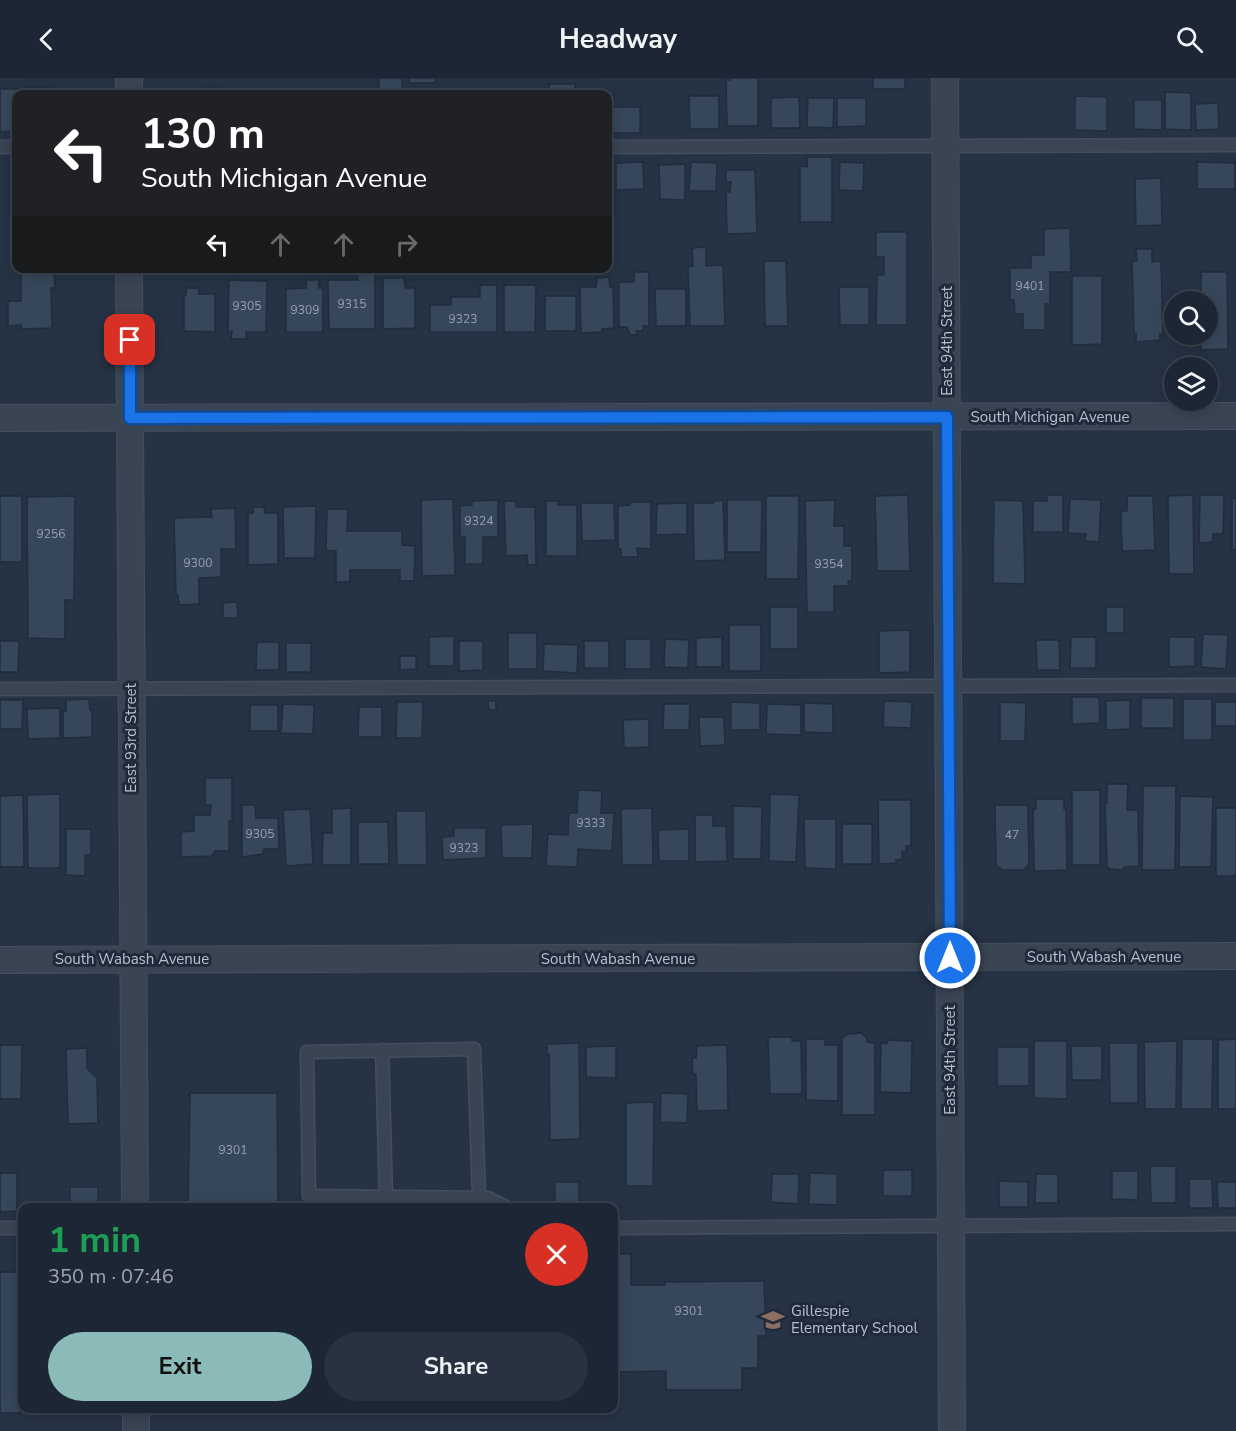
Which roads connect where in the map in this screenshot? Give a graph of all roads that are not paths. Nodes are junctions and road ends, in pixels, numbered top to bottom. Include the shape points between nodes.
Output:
1 (945, 78) edge
2 (1236, 145) edge
3 (946, 146) junction
4 (612, 147) edge
5 (129, 273) edge
6 (1236, 416) edge
7 (947, 417) junction
8 (0, 418) edge
9 (130, 418) junction
10 (1236, 685) edge
11 (949, 686) junction
12 (0, 689) edge
13 (131, 689) junction
14 (1236, 956) edge
15 (950, 958) junction
16 (132, 959) junction
17 (0, 960) edge
18 (382, 1050) junction
19 (386, 1197) junction
20 (479, 1198) junction
21 (135, 1203) edge
22 (498, 1203) edge
23 (1236, 1224) edge
24 (951, 1225) junction
25 (0, 1228) edge
26 (18, 1228) edge
27 (618, 1228) edge
28 (136, 1413) edge
29 (136, 1431) edge
30 (952, 1431) edge

1 - 3 street, East 94th Street
2 - 3 lane
3 - 4 lane
3 - 7 street, East 94th Street
5 - 9 street, East 93rd Street
6 - 7 street, South Michigan Avenue
7 - 9 street, South Michigan Avenue
7 - 11 street, East 94th Street
8 - 9 street, South Michigan Avenue
9 - 13 street, East 93rd Street
10 - 11 lane
11 - 13 lane
11 - 15 street, East 94th Street
12 - 13 lane
13 - 16 street, East 93rd Street
14 - 15 street, South Wabash Avenue
15 - 16 street, South Wabash Avenue
15 - 24 street, East 94th Street
16 - 17 street, South Wabash Avenue
16 - 21 street, East 93rd Street
18 - 19 lane
18 - 19 lane via 307,1052 309,1196
18 - 20 lane via 474,1049
19 - 20 lane
20 - 22 lane
23 - 24 lane
24 - 27 lane
24 - 30 street, East 94th Street
25 - 26 lane
28 - 29 street

